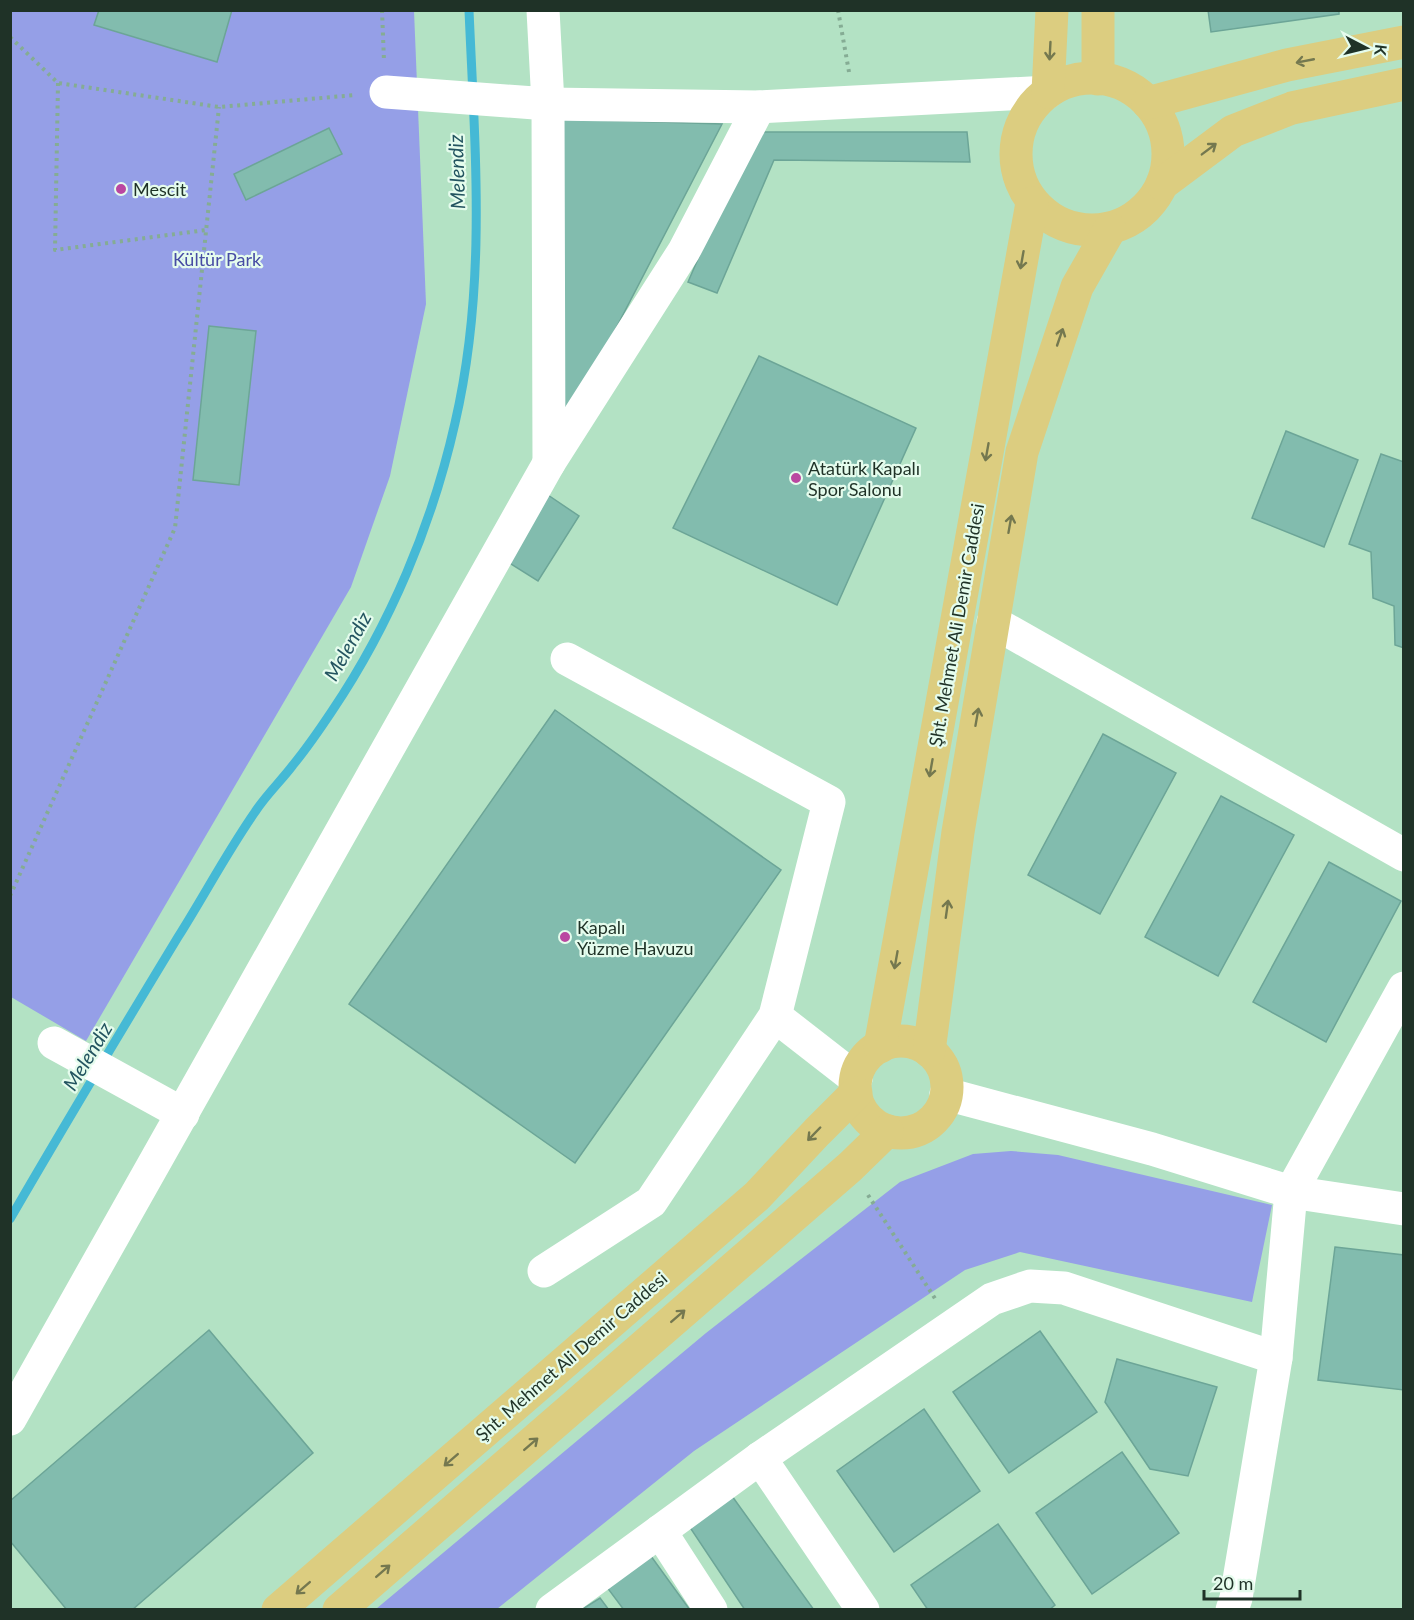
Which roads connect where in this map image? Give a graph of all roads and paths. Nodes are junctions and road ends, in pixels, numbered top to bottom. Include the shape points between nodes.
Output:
1 (382, 10) edge
2 (543, 10) edge
3 (838, 10) edge
4 (1052, 10) edge
5 (1098, 10) edge
6 (10, 37) edge
7 (1404, 42) edge
8 (1098, 78) junction
9 (58, 83) junction
10 (1404, 84) edge
11 (386, 92) junction
12 (1048, 92) junction
13 (854, 102) junction
14 (1148, 103) junction
15 (548, 104) junction
16 (219, 107) junction
17 (759, 107) junction
18 (1162, 183) junction
19 (1032, 203) junction
20 (1110, 229) junction
21 (206, 230) junction
22 (549, 463) junction
23 (993, 622) junction
24 (567, 659) dead end
25 (1404, 855) edge
26 (10, 896) edge
27 (1404, 987) edge
28 (775, 1016) junction
29 (54, 1042) dead end
30 (880, 1047) junction
31 (929, 1051) junction
32 (856, 1086) junction
33 (946, 1094) junction
34 (183, 1114) junction
35 (887, 1131) junction
36 (850, 1167) junction
37 (1291, 1192) junction
38 (1404, 1209) edge
39 (543, 1271) dead end
40 (953, 1326) junction
41 (1276, 1358) junction
42 (10, 1419) edge
43 (760, 1458) junction
44 (660, 1531) junction
45 (278, 1610) edge
46 (339, 1610) edge
47 (552, 1610) edge
48 (711, 1610) edge
49 (863, 1610) edge
50 (1232, 1610) edge

1 - 11 path
2 - 15 street
3 - 13 path
4 -> 12 main road
5 - 8 main road
6 - 9 path
7 -> 14 main road via 1287,64
8 - 12 main road via 1068,82
8 - 14 main road via 1123,85
9 - 16 path
9 - 21 path via 55,250
18 -> 10 main road via 1233,131 1292,108
11 - 15 street
11 - 16 path
12 - 13 street
12 - 19 main road via 1037,101 1021,126 1016,153 1019,178
13 - 17 street
14 - 18 main road via 1165,134 1168,161
15 - 17 street
15 - 22 street
16 - 21 path
17 - 22 street via 684,251
18 - 20 main road via 1151,203 1127,222
19 - 20 main road via 1064,226
19 -> 30 main road, Şht. Mehmet Ali Demir Caddesi
23 -> 20 main road, Şht. Mehmet Ali Demir Caddesi via 1022,452 1077,287
21 - 26 path via 175,528
22 - 34 street
23 - 25 street
31 -> 23 main road, Şht. Mehmet Ali Demir Caddesi via 958,832
24 - 28 street via 829,802
27 - 37 street
28 - 32 street
28 - 39 street via 651,1202
29 - 34 street
30 - 31 main road via 908,1042
30 - 32 main road via 862,1064
31 - 33 main road via 946,1076
32 - 35 main road via 866,1117
32 -> 45 main road, Şht. Mehmet Ali Demir Caddesi via 757,1196
33 - 35 main road via 934,1120 921,1129 905,1134
33 - 37 street via 1152,1149
34 - 42 street
35 - 36 main road
36 - 40 path
46 -> 36 main road
37 - 38 street
37 - 41 street
40 - 41 street via 992,1299 1030,1286 1064,1288
40 - 43 street
41 - 50 street
43 - 44 street
43 - 49 street
44 - 47 street
44 - 48 street

